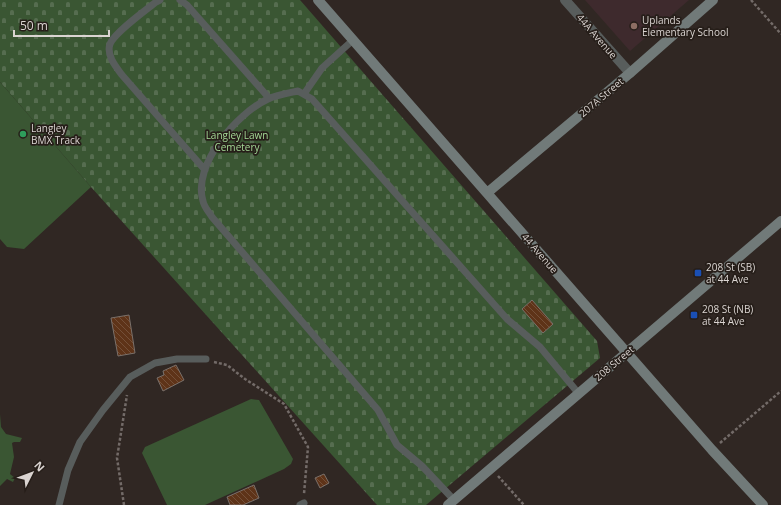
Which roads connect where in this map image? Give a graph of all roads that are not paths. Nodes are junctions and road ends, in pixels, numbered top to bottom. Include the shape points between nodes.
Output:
1 (160, 0) edge
2 (180, 0) edge
3 (318, 0) edge
4 (565, 0) edge
5 (713, 0) edge
6 (353, 40) junction
7 (630, 73) junction
8 (304, 94) junction
9 (269, 98) junction
10 (205, 170) junction
11 (487, 193) junction
12 (781, 221) edge
13 (626, 353) junction
14 (206, 359) road end
15 (579, 394) junction
16 (451, 502) edge
17 (59, 505) edge
18 (763, 505) edge

1 - 10 lane via 115,36 110,45 110,54 122,75
2 - 9 lane
3 - 6 street, 44 Avenue
4 - 7 street, 44A Avenue
5 - 7 street, 207A Street
6 - 8 lane via 322,68
6 - 11 street, 44 Avenue
7 - 11 street, 207A Street
8 - 9 lane via 298,91
8 - 15 lane via 312,99 507,320 540,347
9 - 10 lane via 252,108 226,134
10 - 16 lane via 201,183 203,201 212,217 378,410 396,445 422,466
11 - 13 street, 44 Avenue
12 - 13 street, 208 Street
13 - 15 street, 208 Street
13 - 18 street, 44 Avenue
14 - 17 lane via 155,363 130,377 80,442 68,470
15 - 16 street, 208 Street

